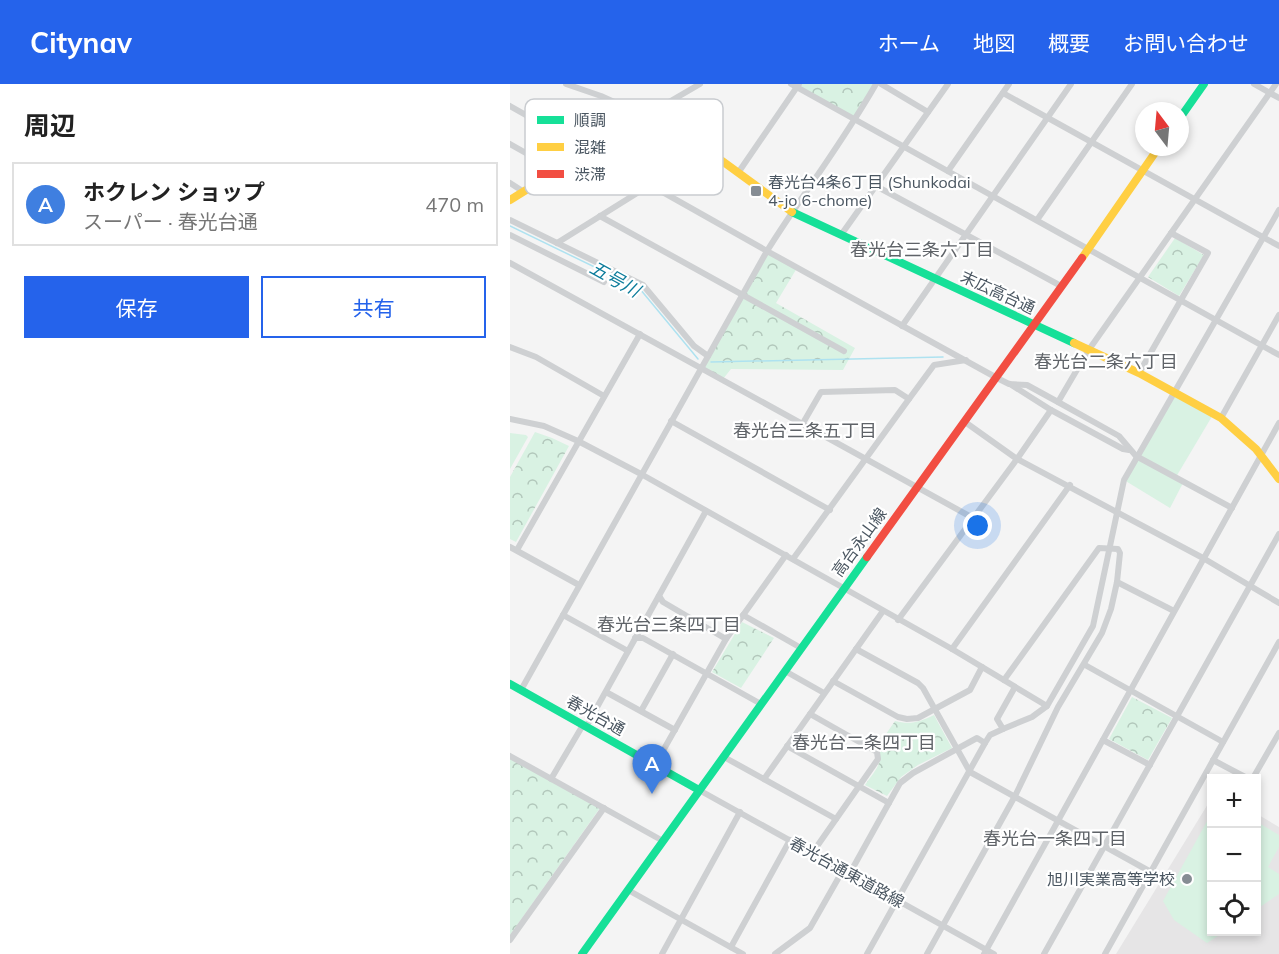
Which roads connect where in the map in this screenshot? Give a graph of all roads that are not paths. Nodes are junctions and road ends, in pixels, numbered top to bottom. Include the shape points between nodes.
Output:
1 (566, 84) edge
2 (698, 84) edge
3 (876, 84) edge
4 (881, 84) edge
5 (948, 84) edge
6 (1009, 84) edge
7 (1071, 84) edge
8 (1132, 84) edge
9 (1204, 84) edge
10 (1254, 84) edge
11 (1276, 84) edge
12 (796, 85) edge
13 (583, 87) edge
14 (1003, 93) junction
15 (1270, 93) junction
16 (1279, 98) edge
17 (610, 99) edge
18 (673, 99) edge
19 (1189, 105) edge
20 (510, 106) edge
21 (928, 112) junction
22 (525, 115) edge
23 (1048, 118) junction
24 (856, 120) junction
25 (1092, 141) junction
26 (510, 144) edge
27 (904, 147) junction
28 (525, 152) edge
29 (1153, 156) edge
30 (723, 161) edge
31 (1143, 170) junction
32 (948, 171) junction
33 (738, 172) junction
34 (510, 183) edge
35 (876, 186) junction
36 (524, 192) joint
37 (634, 195) edge
38 (668, 195) edge
39 (992, 196) junction
40 (1195, 199) junction
41 (510, 200) edge
42 (1279, 210) edge
43 (791, 212) junction
44 (600, 216) junction
45 (510, 220) edge
46 (1037, 220) junction
47 (1171, 233) junction
48 (510, 235) edge
49 (841, 235) junction
50 (966, 235) junction
51 (1264, 238) junction
52 (557, 243) junction
53 (1279, 246) edge
54 (1089, 248) junction
55 (767, 251) junction
56 (510, 263) edge
57 (1140, 278) junction
58 (934, 279) junction
59 (604, 282) dead end
60 (1061, 286) junction
61 (743, 295) junction
62 (1181, 300) junction
63 (1279, 315) edge
64 (1217, 320) junction
65 (902, 326) junction
66 (1035, 326) junction
67 (640, 334) junction
68 (1262, 345) junction
69 (510, 347) edge
70 (844, 351) dead end
71 (1088, 351) junction
72 (1279, 355) edge
73 (708, 356) junction
74 (966, 360) junction
75 (701, 369) junction
76 (1139, 374) junction
77 (997, 378) junction
78 (1010, 384) junction
79 (1175, 392) junction
80 (604, 396) junction
81 (909, 399) junction
82 (1058, 402) junction
83 (1051, 410) junction
84 (1221, 418) junction
85 (510, 419) edge
86 (671, 421) junction
87 (965, 422) junction
88 (803, 423) junction
89 (1279, 423) edge
90 (578, 441) junction
91 (1130, 451) junction
92 (1261, 455) junction
93 (1136, 456) junction
94 (867, 459) junction
95 (1017, 459) junction
96 (641, 474) junction
97 (1279, 478) edge
98 (1070, 485) junction
99 (918, 486) junction
100 (1232, 508) junction
101 (830, 510) junction
102 (706, 511) junction
103 (1116, 511) junction
104 (973, 518) junction
105 (1279, 534) edge
106 (510, 547) edge
107 (1108, 547) junction
108 (517, 550) junction
109 (786, 555) junction
110 (1203, 558) junction
111 (793, 559) junction
112 (1117, 582) junction
113 (579, 585) junction
114 (1249, 586) junction
115 (844, 589) junction
116 (659, 596) junction
117 (1279, 603) edge
118 (883, 611) junction
119 (1174, 611) junction
120 (563, 615) junction
121 (743, 615) junction
122 (898, 620) junction
123 (635, 638) junction
124 (726, 639) junction
125 (1279, 642) edge
126 (801, 648) junction
127 (856, 649) junction
128 (952, 650) junction
129 (628, 651) junction
130 (1277, 652) edge
131 (673, 654) junction
132 (1085, 665) junction
133 (982, 667) junction
134 (785, 671) junction
135 (706, 674) junction
136 (1004, 680) junction
137 (833, 681) junction
138 (510, 684) edge
139 (1016, 687) junction
140 (521, 690) junction
141 (1131, 690) junction
142 (606, 692) junction
143 (824, 693) junction
144 (761, 704) junction
145 (1047, 706) junction
146 (936, 709) junction
147 (641, 711) junction
148 (810, 714) junction
149 (1177, 716) junction
150 (584, 726) junction
151 (1003, 729) junction
152 (675, 730) junction
153 (1278, 735) edge
154 (1103, 740) junction
155 (1223, 742) junction
156 (985, 743) junction
157 (787, 746) junction
158 (957, 749) junction
159 (510, 756) edge
160 (724, 757) junction
161 (1213, 760) junction
162 (655, 765) junction
163 (1150, 765) junction
164 (970, 772) junction
165 (1239, 774) edge
166 (1256, 774) edge
167 (551, 779) junction
168 (764, 779) junction
169 (860, 786) junction
170 (699, 790) junction
171 (1015, 796) junction
172 (889, 803) junction
173 (604, 808) junction
174 (740, 812) junction
175 (836, 819) junction
176 (1059, 821) junction
177 (790, 840) junction
178 (663, 841) junction
179 (1105, 846) junction
180 (813, 852) junction
181 (843, 870) junction
182 (1150, 872) junction
183 (850, 873) junction
184 (628, 890) junction
185 (898, 901) junction
186 (681, 919) junction
187 (943, 925) junction
188 (510, 940) edge
189 (730, 947) junction
190 (985, 952) edge
191 (582, 954) edge
192 (662, 954) edge
193 (743, 954) edge
194 (776, 954) edge
195 (867, 954) edge
196 (927, 954) edge
197 (994, 954) edge
198 (1044, 954) edge
199 (1105, 954) edge

1 - 13 street
2 - 18 street
3 - 24 street
4 - 21 street
5 - 21 street
6 - 14 street
7 - 23 street
8 - 25 street
9 - 19 street
10 - 15 street
11 - 15 street
12 - 24 street
12 - 33 street
13 - 17 street
14 - 23 street
14 - 32 street
15 - 16 street
15 - 40 street
20 - 22 street
21 - 27 street
23 - 25 street
23 - 39 street
24 - 27 street
24 - 43 street
25 - 31 street
25 - 46 street
26 - 28 street
27 - 32 street
27 - 35 street
29 - 31 street, 高台永山線
30 - 33 street, 末広高台通
31 - 40 street
31 - 54 street, 高台永山線
32 - 39 street
33 - 43 street, 末広高台通
34 - 36 street
35 - 49 street
35 - 50 street
36 - 41 street
37 - 44 street
38 - 55 street
39 - 46 street
39 - 50 street
40 - 47 street
40 - 51 street
42 - 51 street
43 - 49 street, 末広高台通
43 - 55 street
44 - 52 street
44 - 61 street
45 - 52 street
46 - 54 street
47 - 57 street
47 - 62 street via 1208,253
48 - 59 street
49 - 58 street, 末広高台通
50 - 58 street
50 - 60 street
51 - 53 street
51 - 64 street
52 - 73 street via 642,285 694,346
54 - 57 street
54 - 60 street, 高台永山線
55 - 61 street
55 - 65 street
56 - 67 street
57 - 62 street
57 - 71 street
58 - 65 street
58 - 66 street, 末広高台通
60 - 66 street, 高台永山線
61 - 70 street
61 - 73 street
62 - 64 street
62 - 76 street
63 - 68 street
64 - 68 street
64 - 79 street
65 - 74 street
66 - 71 street, 末広高台通
66 - 77 street, 高台永山線
67 - 75 street
67 - 80 street
68 - 72 street
68 - 84 street
69 - 80 street via 536,357
71 - 76 street, 末広高台通
71 - 82 street
73 - 75 street
74 - 77 street
74 - 81 street via 934,365
75 - 86 street
75 - 88 street
76 - 79 street, 末広高台通
77 - 78 street
77 - 87 street, 高台永山線
78 - 82 street via 1027,385
78 - 83 street
79 - 84 street, 末広高台通
79 - 93 street
80 - 90 street
81 - 88 street via 895,390 821,392
81 - 94 street
82 - 91 street via 1119,436
83 - 91 street
83 - 95 street
84 - 92 street, 末広高台通
85 - 90 street via 544,426
86 - 96 street
86 - 101 street
87 - 95 street
87 - 99 street, 高台永山線
88 - 94 street
89 - 92 street
90 - 96 street
90 - 108 street
91 - 93 street
92 - 97 street, 末広高台通
92 - 100 street
93 - 100 street
93 - 103 street via 1124,480
94 - 99 street
94 - 101 street
95 - 98 street
95 - 104 street
96 - 102 street
96 - 113 street
98 - 103 street
98 - 128 street
99 - 104 street
99 - 115 street, 高台永山線
100 - 110 street
101 - 111 street
102 - 109 street
102 - 116 street
103 - 107 street
103 - 110 street
104 - 122 street
105 - 114 street
106 - 108 street
107 - 112 street via 1118,549 1120,554
107 - 136 street via 1099,548
107 - 145 street via 1093,626
108 - 113 street
109 - 111 street
109 - 121 street
110 - 114 street
110 - 119 street
111 - 115 street
112 - 119 street
112 - 132 street via 1102,633
113 - 120 street
114 - 117 street
114 - 149 street
115 - 118 street
115 - 126 street, 高台永山線
116 - 123 street
116 - 124 street
118 - 122 street
118 - 127 street
119 - 141 street
120 - 129 street
120 - 140 street
121 - 124 street
121 - 126 street
122 - 128 street
123 - 129 street
123 - 131 street via 644,638
124 - 135 street
125 - 130 street
126 - 134 street, 高台永山線
127 - 137 street
127 - 146 street via 918,683
128 - 133 street
129 - 142 street
130 - 155 street
131 - 135 street
131 - 147 street
132 - 141 street
132 - 171 street via 1058,707
133 - 136 street
133 - 146 street via 970,690
134 - 143 street
134 - 144 street, 高台永山線
135 - 144 street
135 - 152 street
136 - 139 street
137 - 143 street
137 - 146 street via 897,717 918,718
138 - 140 street, 春光台通
139 - 145 street
139 - 151 street via 997,719
140 - 150 street, 春光台通
141 - 149 street
141 - 154 street
142 - 147 street
142 - 150 street
143 - 148 street
144 - 160 street, 高台永山線
145 - 151 street
146 - 158 street
147 - 152 street
148 - 157 street
148 - 169 street via 877,753 878,759
149 - 155 street
149 - 163 street
150 - 162 street, 春光台通
150 - 167 street
151 - 156 street via 990,735
152 - 162 street
153 - 166 street
154 - 163 street
154 - 176 street
155 - 161 street
156 - 158 street via 977,738
156 - 164 street
157 - 168 street
157 - 169 street
158 - 164 street
158 - 172 street via 900,783
159 - 167 street
160 - 168 street
160 - 170 street, 高台永山線
161 - 165 street
161 - 182 street
162 - 170 street, 春光台通
163 - 179 street
164 - 171 street
164 - 185 street
167 - 173 street
168 - 175 street
169 - 172 street
169 - 175 street
170 - 174 street, 春光台通東道路線
170 - 178 street, 高台永山線
171 - 176 street
171 - 187 street
172 - 183 street
173 - 178 street
173 - 188 street
174 - 177 street, 春光台通東道路線
174 - 186 street
175 - 180 street
176 - 179 street
176 - 190 street
177 - 180 street, 春光台通東道路線
177 - 189 street
178 - 184 street, 高台永山線
179 - 182 street
179 - 198 street
180 - 181 street, 春光台通東道路線
181 - 183 street, 春光台通東道路線
181 - 194 street via 810,927
182 - 199 street
183 - 185 street, 春光台通東道路線
184 - 186 street
184 - 191 street, 高台永山線
185 - 187 street, 春光台通東道路線
185 - 195 street
186 - 189 street
186 - 192 street
187 - 190 street, 春光台通東道路線
187 - 196 street
189 - 193 street
190 - 197 street, 春光台通東道路線

